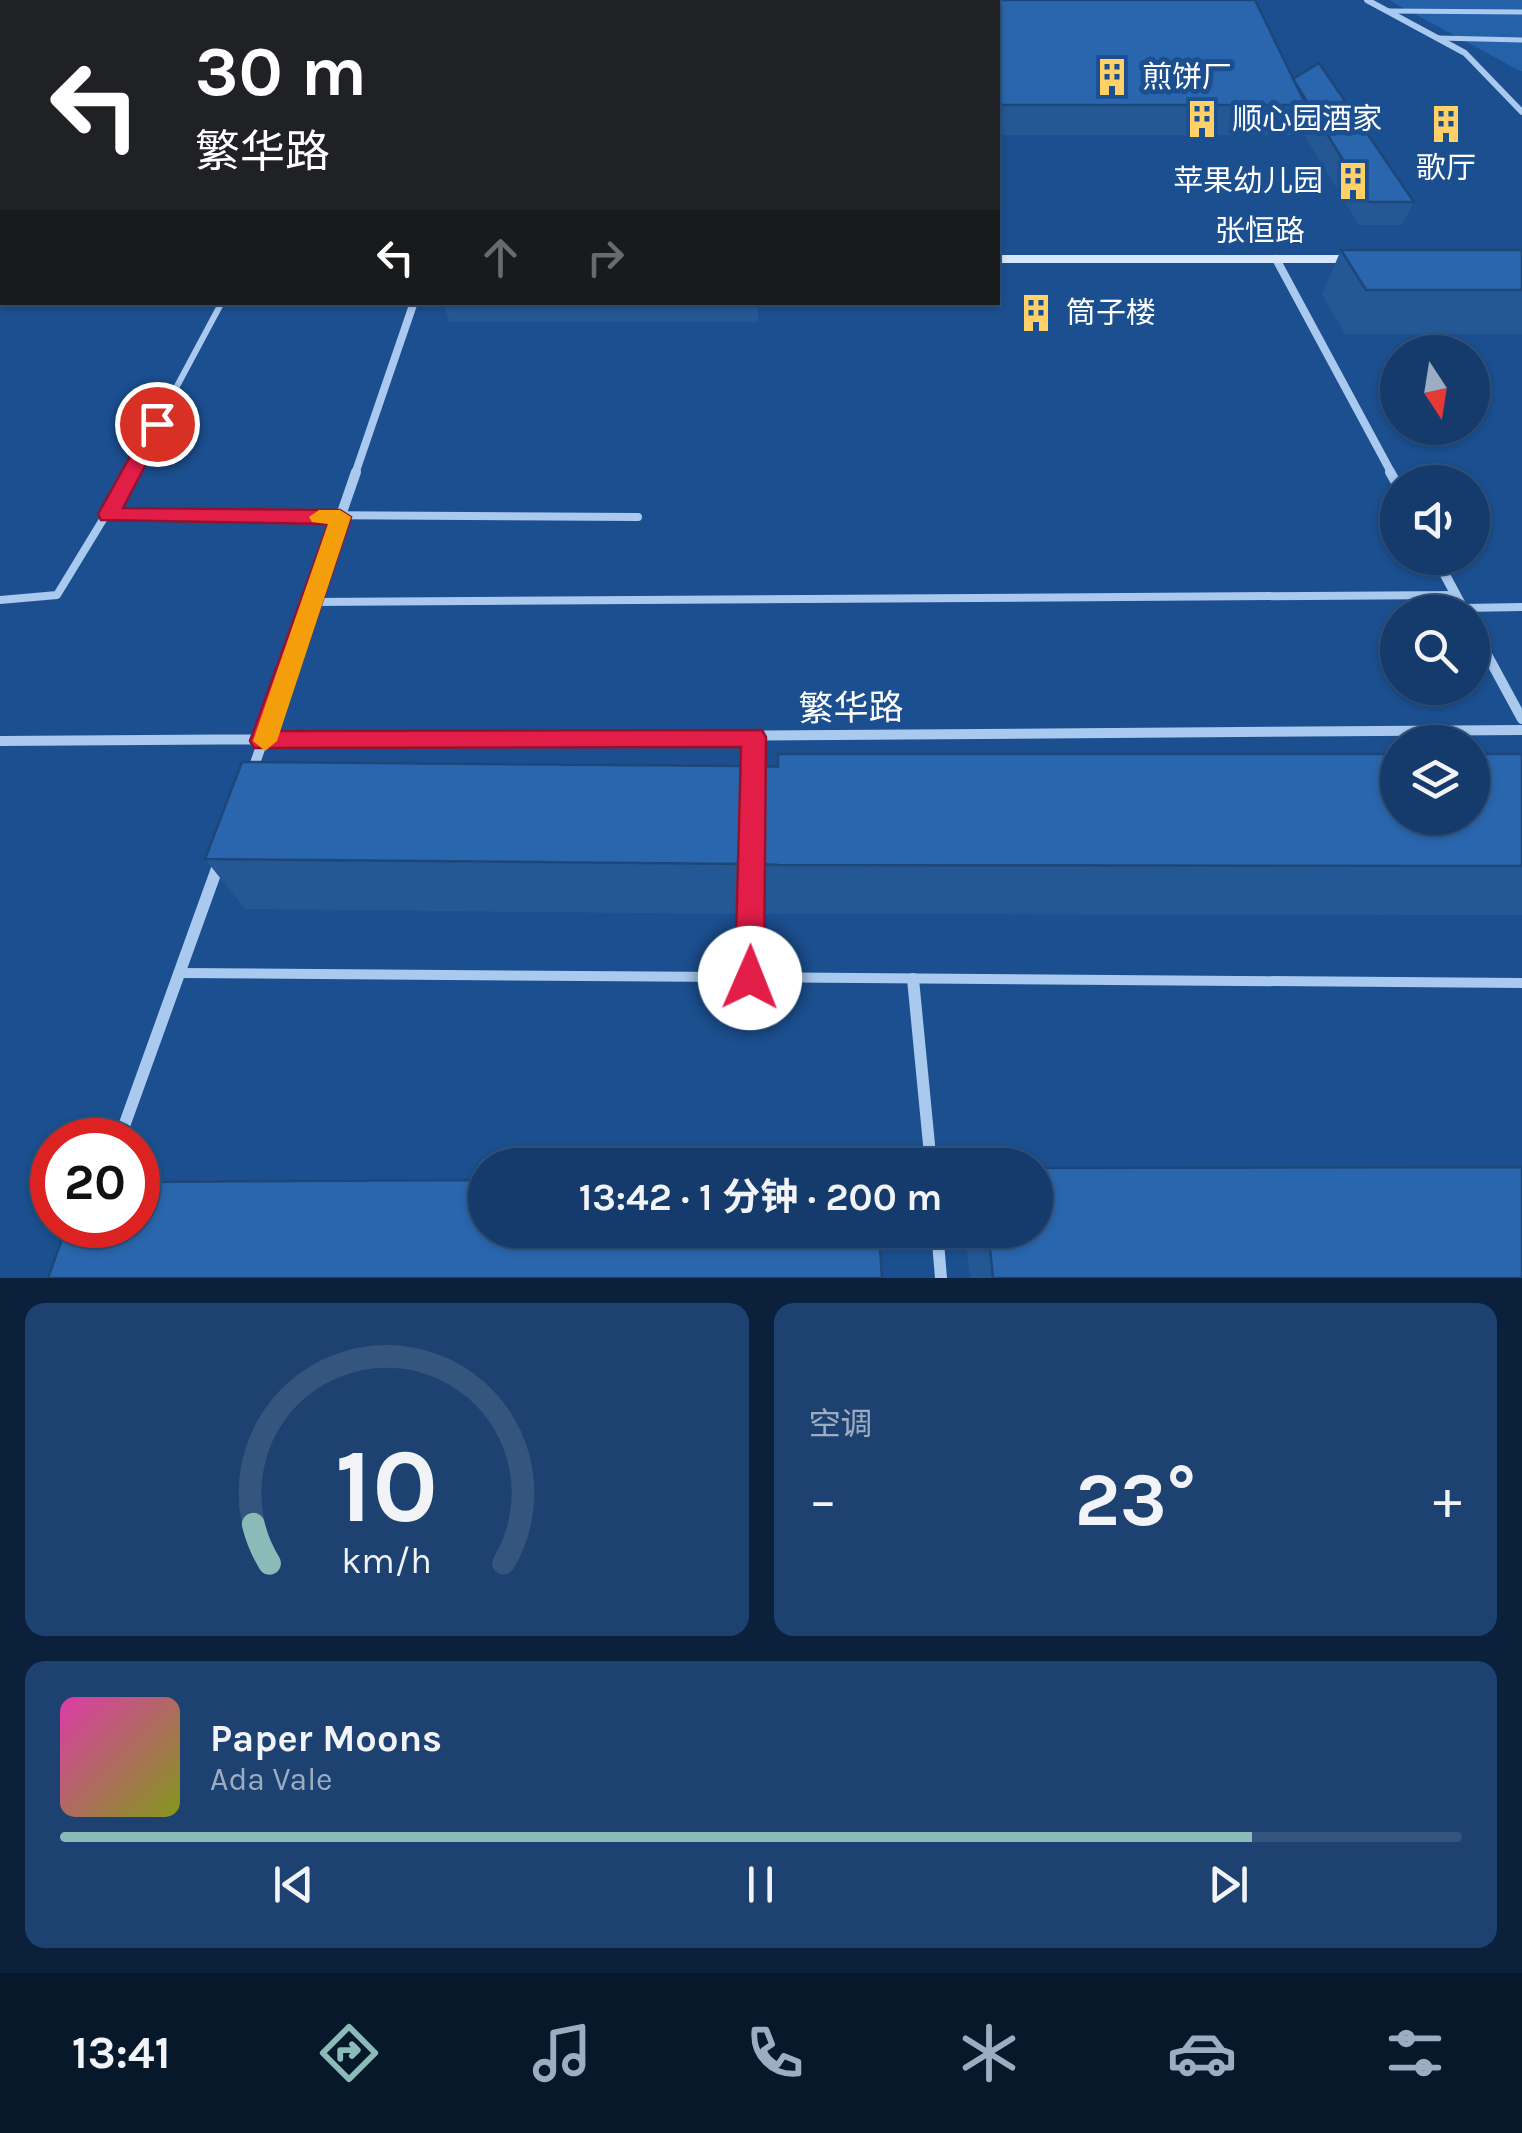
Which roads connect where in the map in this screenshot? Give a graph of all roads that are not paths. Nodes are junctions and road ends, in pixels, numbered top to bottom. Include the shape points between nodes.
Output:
1 (1367, 0) edge
2 (1388, 11) junction
3 (1522, 12) edge
4 (1438, 38) junction
5 (1522, 40) edge
6 (1522, 112) edge
7 (1000, 259) edge
8 (1276, 259) junction
9 (1390, 259) edge
10 (220, 305) edge
11 (413, 305) edge
12 (1387, 465) edge
13 (109, 514) junction
14 (340, 517) junction
15 (638, 517) dead end
16 (1445, 575) edge
17 (1380, 595) edge
18 (1456, 595) edge
19 (0, 600) edge
20 (311, 602) junction
21 (1522, 607) edge
22 (1490, 609) edge
23 (1490, 659) edge
24 (1522, 719) edge
25 (1522, 730) edge
26 (754, 737) junction
27 (0, 741) edge
28 (263, 741) junction
29 (244, 794) edge
30 (224, 848) edge
31 (179, 973) junction
32 (750, 978) junction
33 (913, 979) junction
34 (1522, 983) edge
35 (128, 1118) edge
36 (928, 1148) edge
37 (939, 1248) edge
38 (942, 1278) edge

1 - 2 street
2 - 3 lane
2 - 4 street
4 - 5 lane
4 - 6 street via 1466,53
7 - 8 main road, 张恒路
8 - 9 main road, 张恒路
8 - 12 street
10 - 13 lane
11 - 14 street
13 - 14 lane
13 - 19 lane via 57,594
14 - 15 lane
14 - 20 street
16 - 18 street
17 - 20 lane
20 - 28 street
21 - 22 lane
23 - 24 street
25 - 26 street, 繁华路
26 - 28 street, 繁华路
26 - 32 lane
27 - 28 street, 繁华路
28 - 29 street
30 - 31 street
31 - 32 lane
31 - 35 street
32 - 33 lane
33 - 34 lane
33 - 36 street
37 - 38 street

